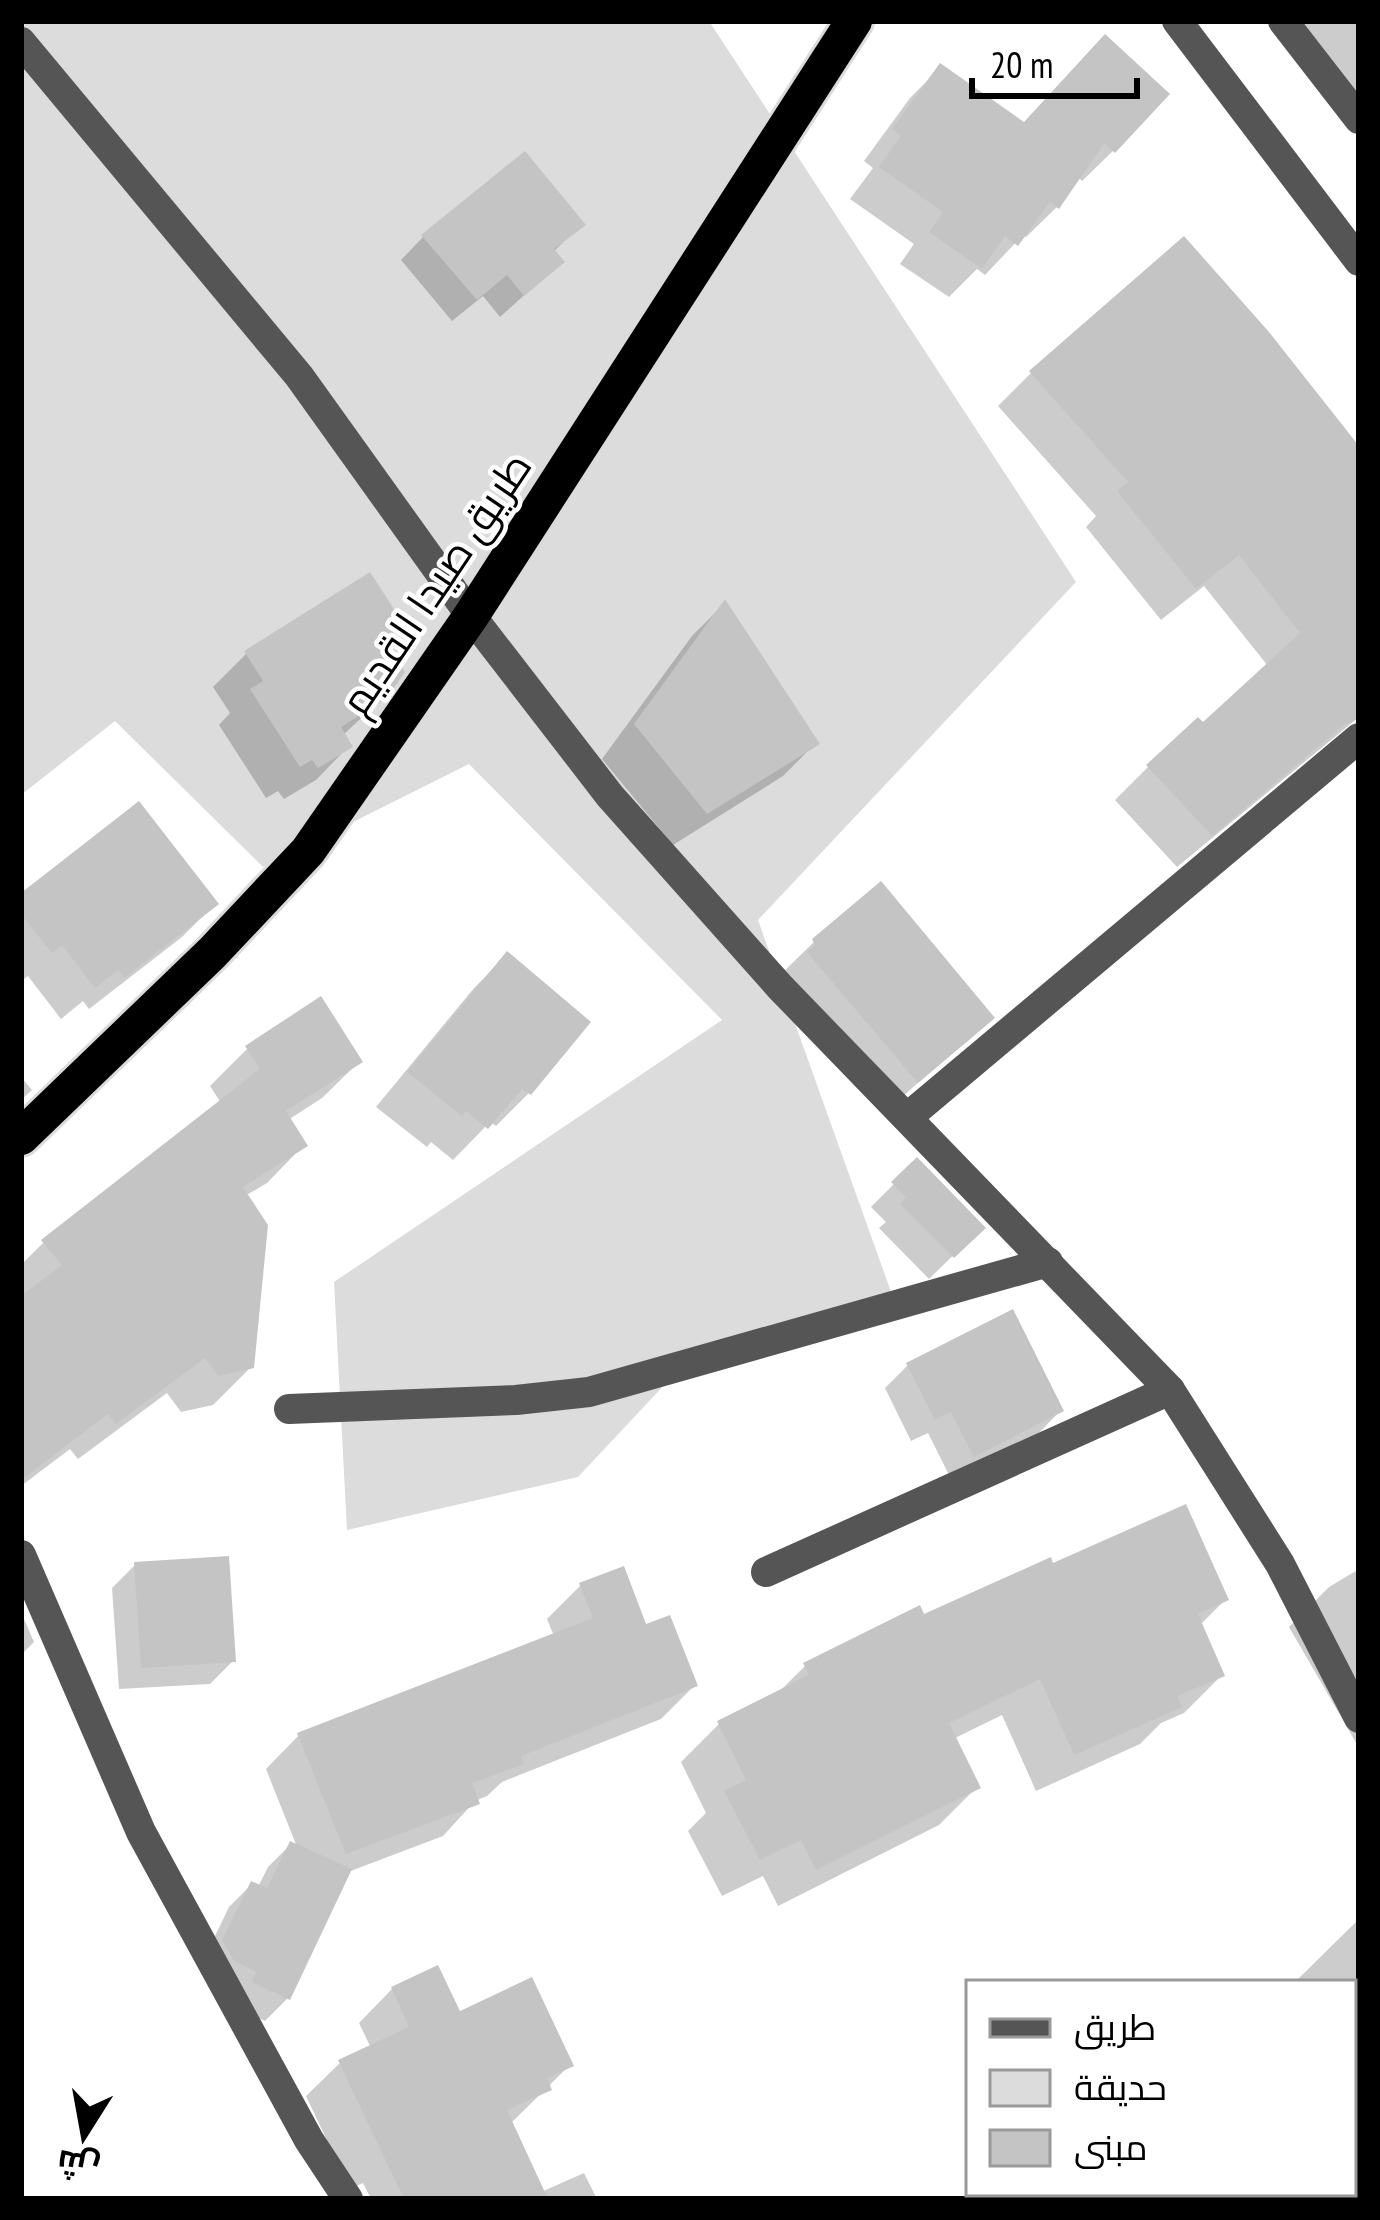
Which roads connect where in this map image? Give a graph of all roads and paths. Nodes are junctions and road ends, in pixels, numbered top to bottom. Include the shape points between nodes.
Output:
1 (854, 21) edge
2 (1177, 21) edge
3 (1283, 21) edge
4 (21, 42) edge
5 (1359, 119) edge
6 (1359, 261) edge
7 (470, 616) junction
8 (1359, 738) edge
9 (909, 1116) junction
10 (21, 1137) edge
11 (1048, 1262) junction
12 (1170, 1390) junction
13 (289, 1409) dead end
14 (21, 1555) edge
15 (766, 1572) dead end
16 (1359, 1718) edge
17 (348, 2199) edge

1 - 7 highway, طريق صيدا القديم
2 - 6 street
3 - 5 street
4 - 7 street via 299,376
7 - 9 street via 610,796 780,987
7 - 10 highway, طريق صيدا القديم via 308,851
8 - 9 street
9 - 11 street
11 - 12 street
11 - 13 street via 590,1392
12 - 15 street
12 - 16 street via 1280,1564
14 - 17 street via 141,1832

